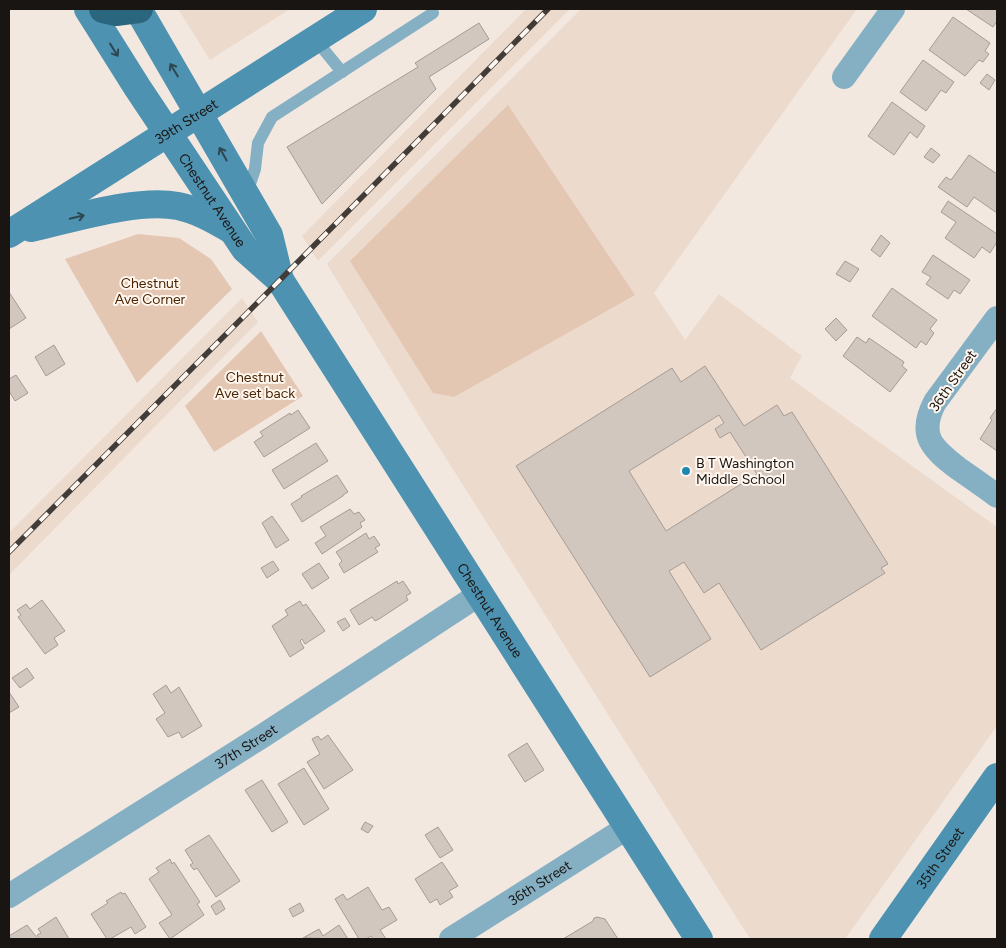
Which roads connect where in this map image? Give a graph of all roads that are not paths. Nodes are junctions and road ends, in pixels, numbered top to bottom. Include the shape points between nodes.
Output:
1 (88, 9) edge
2 (104, 9) edge
3 (138, 9) edge
4 (363, 9) edge
5 (894, 9) edge
6 (433, 13) dead end
7 (316, 39) junction
8 (342, 72) junction
9 (844, 77) dead end
10 (199, 112) junction
11 (167, 133) junction
12 (246, 195) junction
13 (232, 229) junction
14 (10, 233) edge
15 (280, 280) junction
16 (997, 318) edge
17 (997, 496) edge
18 (480, 594) junction
19 (997, 777) edge
20 (628, 827) junction
21 (9, 896) edge
22 (451, 939) edge
23 (699, 939) edge
24 (883, 939) edge

1 -> 11 main road, Chestnut Avenue
2 - 3 highway via 116,12
10 -> 3 main road, Chestnut Avenue
4 - 7 main road, 39th Street
5 - 9 street
6 - 8 lane
7 - 8 lane
7 - 10 main road, 39th Street
8 - 12 lane via 272,117 258,143 256,169
10 - 11 main road, 39th Street
12 -> 10 main road, Chestnut Avenue
11 - 13 main road, Chestnut Avenue
11 - 14 main road, 39th Street
12 - 15 main road, Chestnut Avenue via 269,235
14 -> 13 main road via 156,204 202,213
13 - 15 main road, Chestnut Avenue via 245,249
15 - 18 main road, Chestnut Avenue
16 - 17 street, 36th Street via 935,402 928,415 927,429 930,442 939,454
18 - 20 main road, Chestnut Avenue
18 - 21 street, 37th Street
19 - 24 main road, 35th Street
20 - 22 street, 36th Street
20 - 23 main road, Chestnut Avenue

